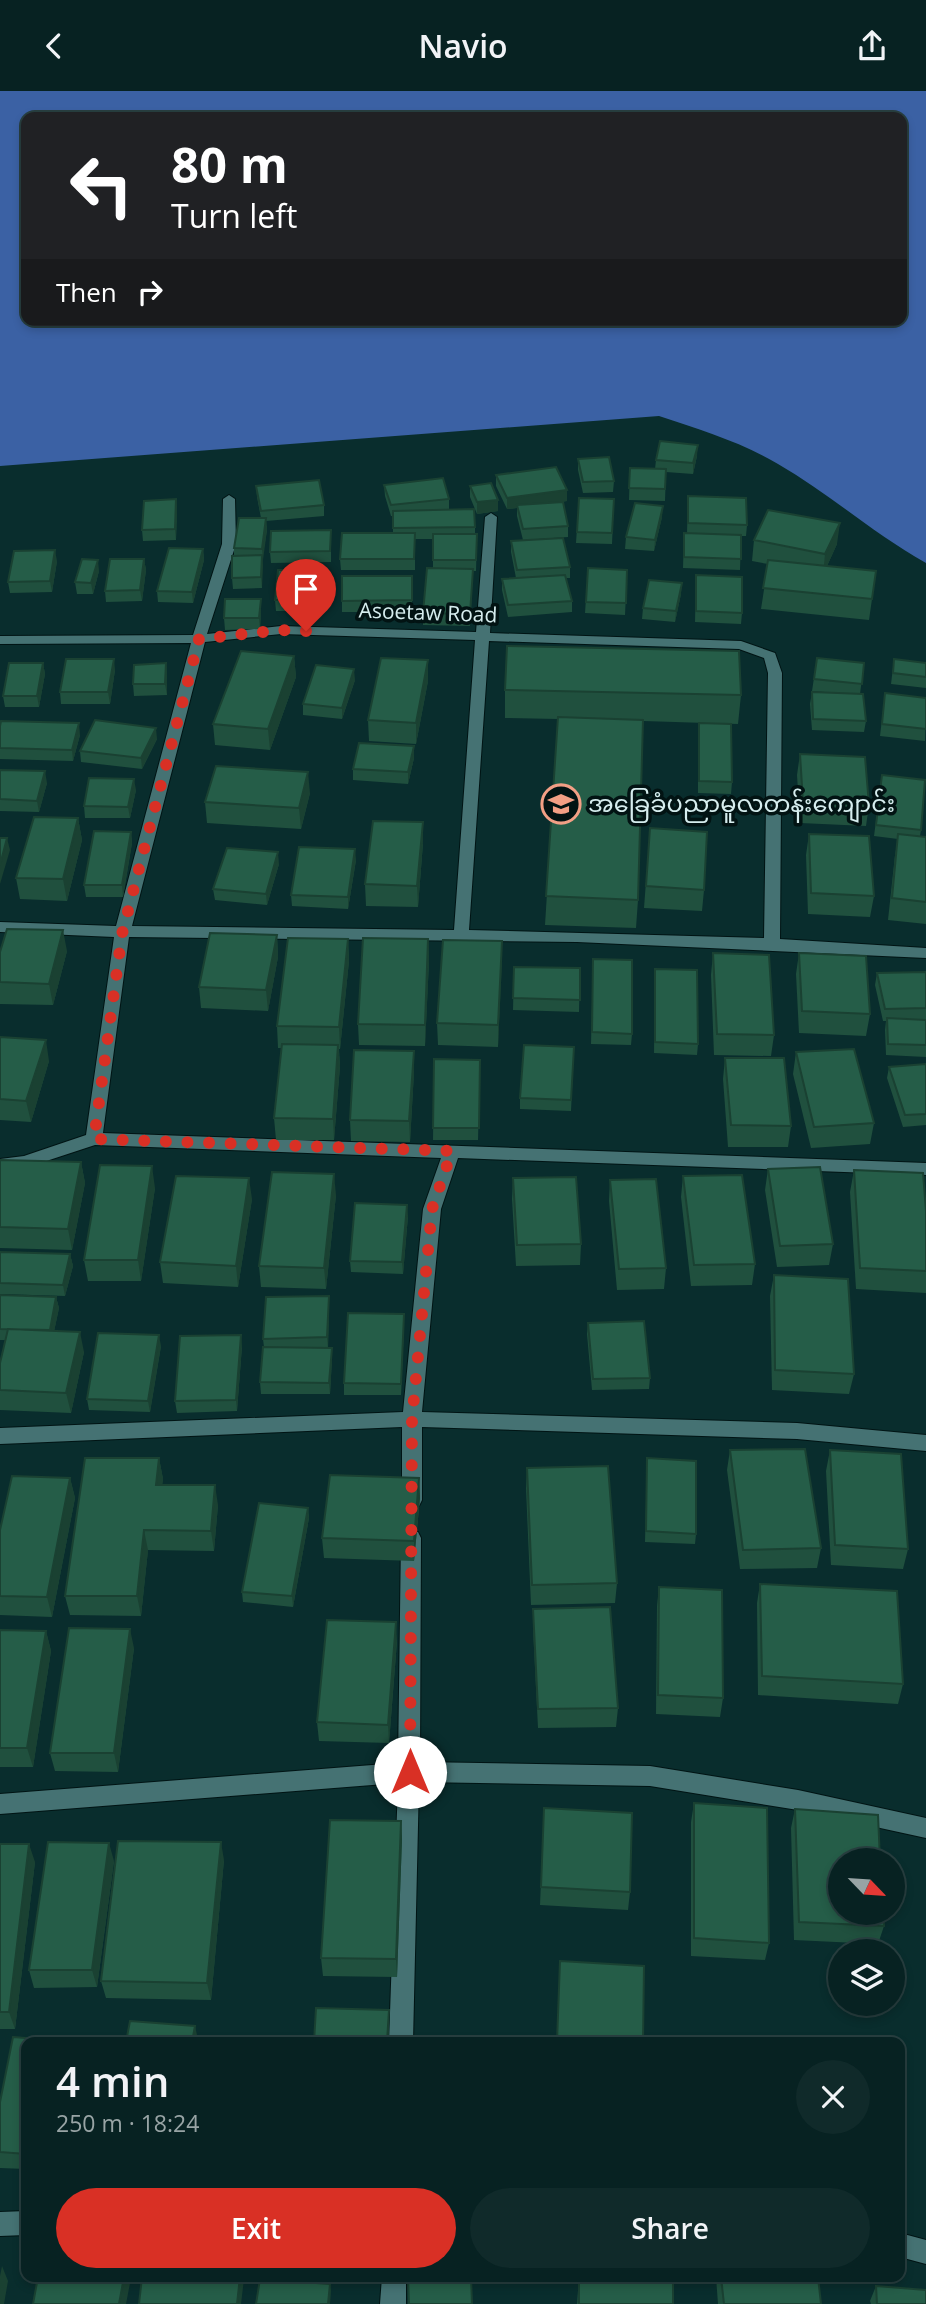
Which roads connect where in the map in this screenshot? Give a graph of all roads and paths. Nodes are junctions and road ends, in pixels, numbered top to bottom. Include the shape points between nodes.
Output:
1 (229, 499) dead end
2 (491, 517) edge
3 (482, 635) junction
4 (199, 639) junction
5 (0, 640) edge
6 (0, 927) edge
7 (122, 934) junction
8 (461, 935) junction
9 (772, 942) junction
10 (926, 953) edge
11 (94, 1139) junction
12 (452, 1151) junction
13 (0, 1165) edge
14 (926, 1169) edge
15 (412, 1419) junction
16 (0, 1436) edge
17 (926, 1443) edge
18 (410, 1772) junction
19 (0, 1804) edge
20 (926, 1828) edge
21 (401, 2037) edge
22 (21, 2223) edge
23 (0, 2224) edge
24 (905, 2246) edge
25 (926, 2252) edge
26 (394, 2282) edge
27 (393, 2304) edge

1 - 4 street via 229,544
2 - 3 street
3 - 4 street, Asoetaw Road via 281,630
3 - 8 street
3 - 9 street, Asoetaw Road via 741,645 770,656 775,673
4 - 5 street, Asoetaw Road
4 - 7 street
6 - 7 street
7 - 8 street
7 - 11 street
8 - 9 street
9 - 10 street
11 - 12 street
11 - 13 street via 25,1162
12 - 14 street
12 - 15 street via 432,1209
15 - 16 street
15 - 17 street via 797,1431
15 - 18 street
18 - 19 street
18 - 20 street via 650,1776 798,1800
18 - 21 street
22 - 23 street
24 - 25 street
26 - 27 street

